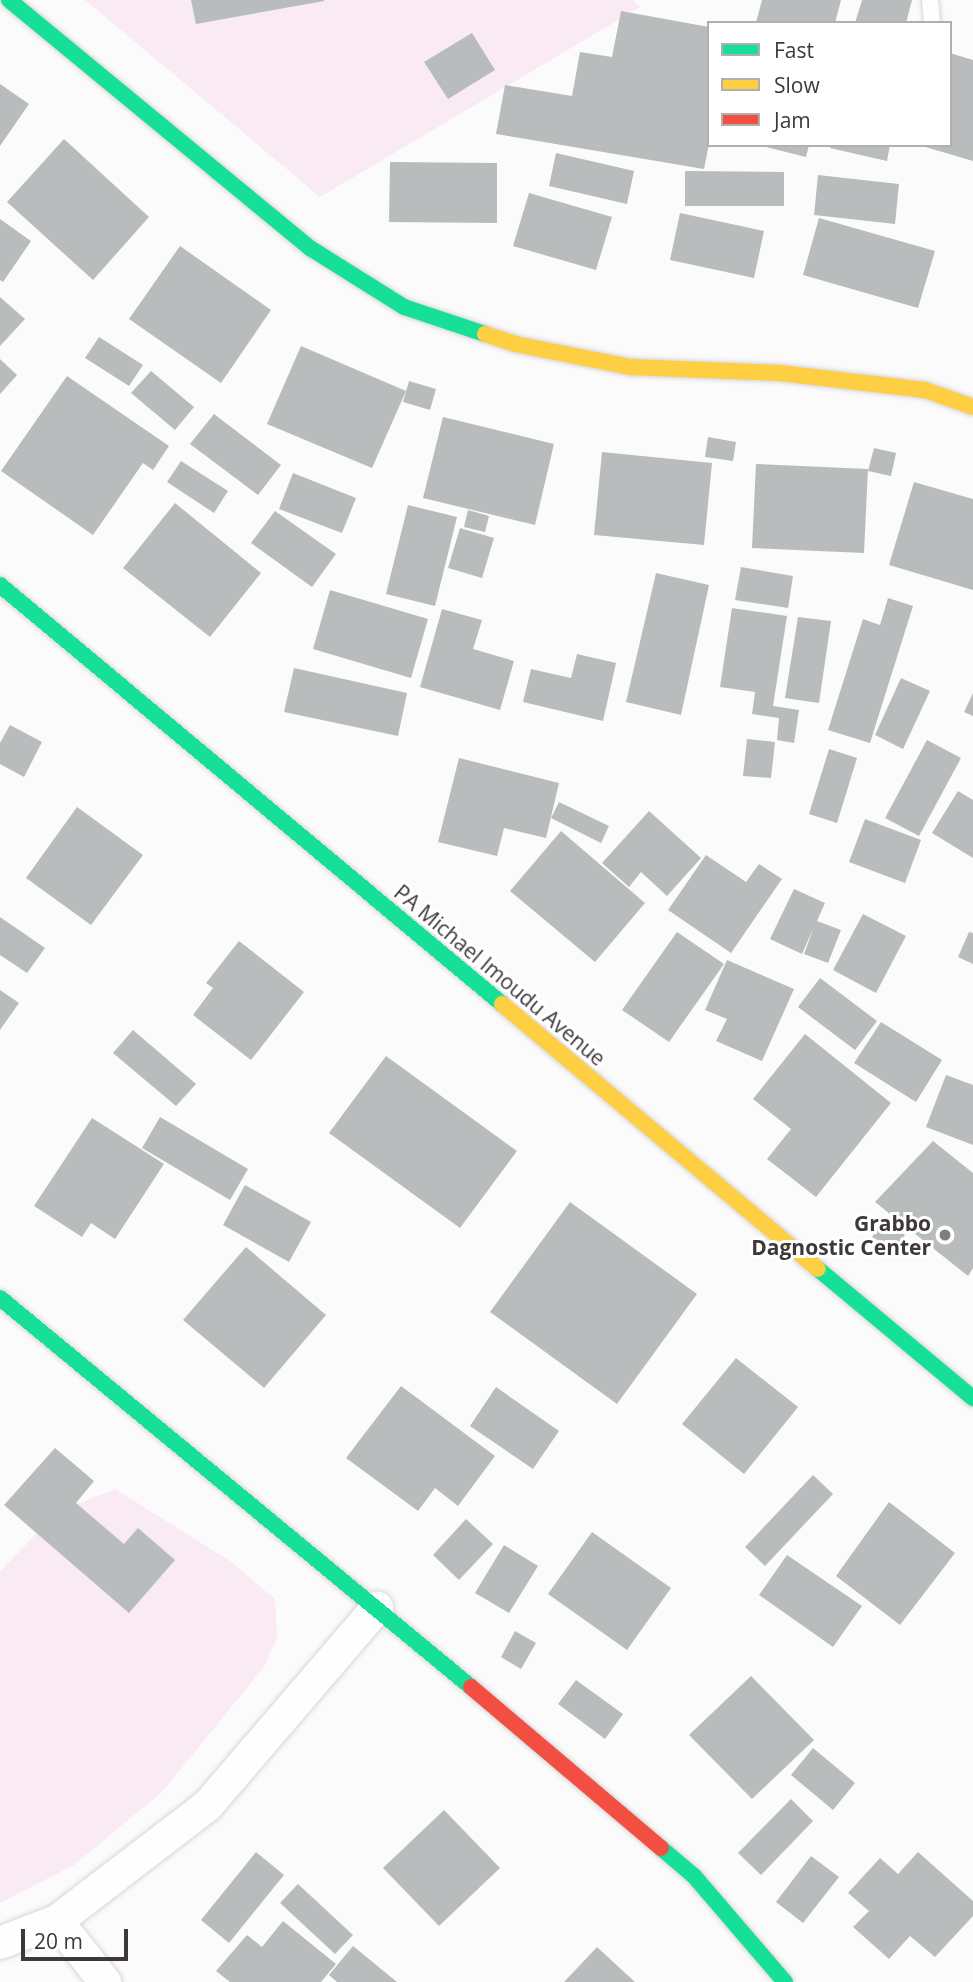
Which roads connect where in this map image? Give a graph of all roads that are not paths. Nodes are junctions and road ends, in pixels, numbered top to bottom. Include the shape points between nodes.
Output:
1 (9, 0) edge
2 (930, 0) edge
3 (932, 21) edge
4 (973, 407) edge
5 (0, 585) edge
6 (0, 1298) edge
7 (969, 1386) edge
8 (377, 1608) junction
9 (57, 1920) junction
10 (0, 1943) edge
11 (105, 1982) edge
12 (785, 1982) edge

1 - 4 street via 310,248 404,307 514,344 630,367 780,373 912,388
2 - 3 lane
5 - 7 street, PA Michael Imoudu Avenue
6 - 8 street
8 - 9 street via 208,1805
8 - 12 street via 694,1876
9 - 10 street
9 - 11 street

